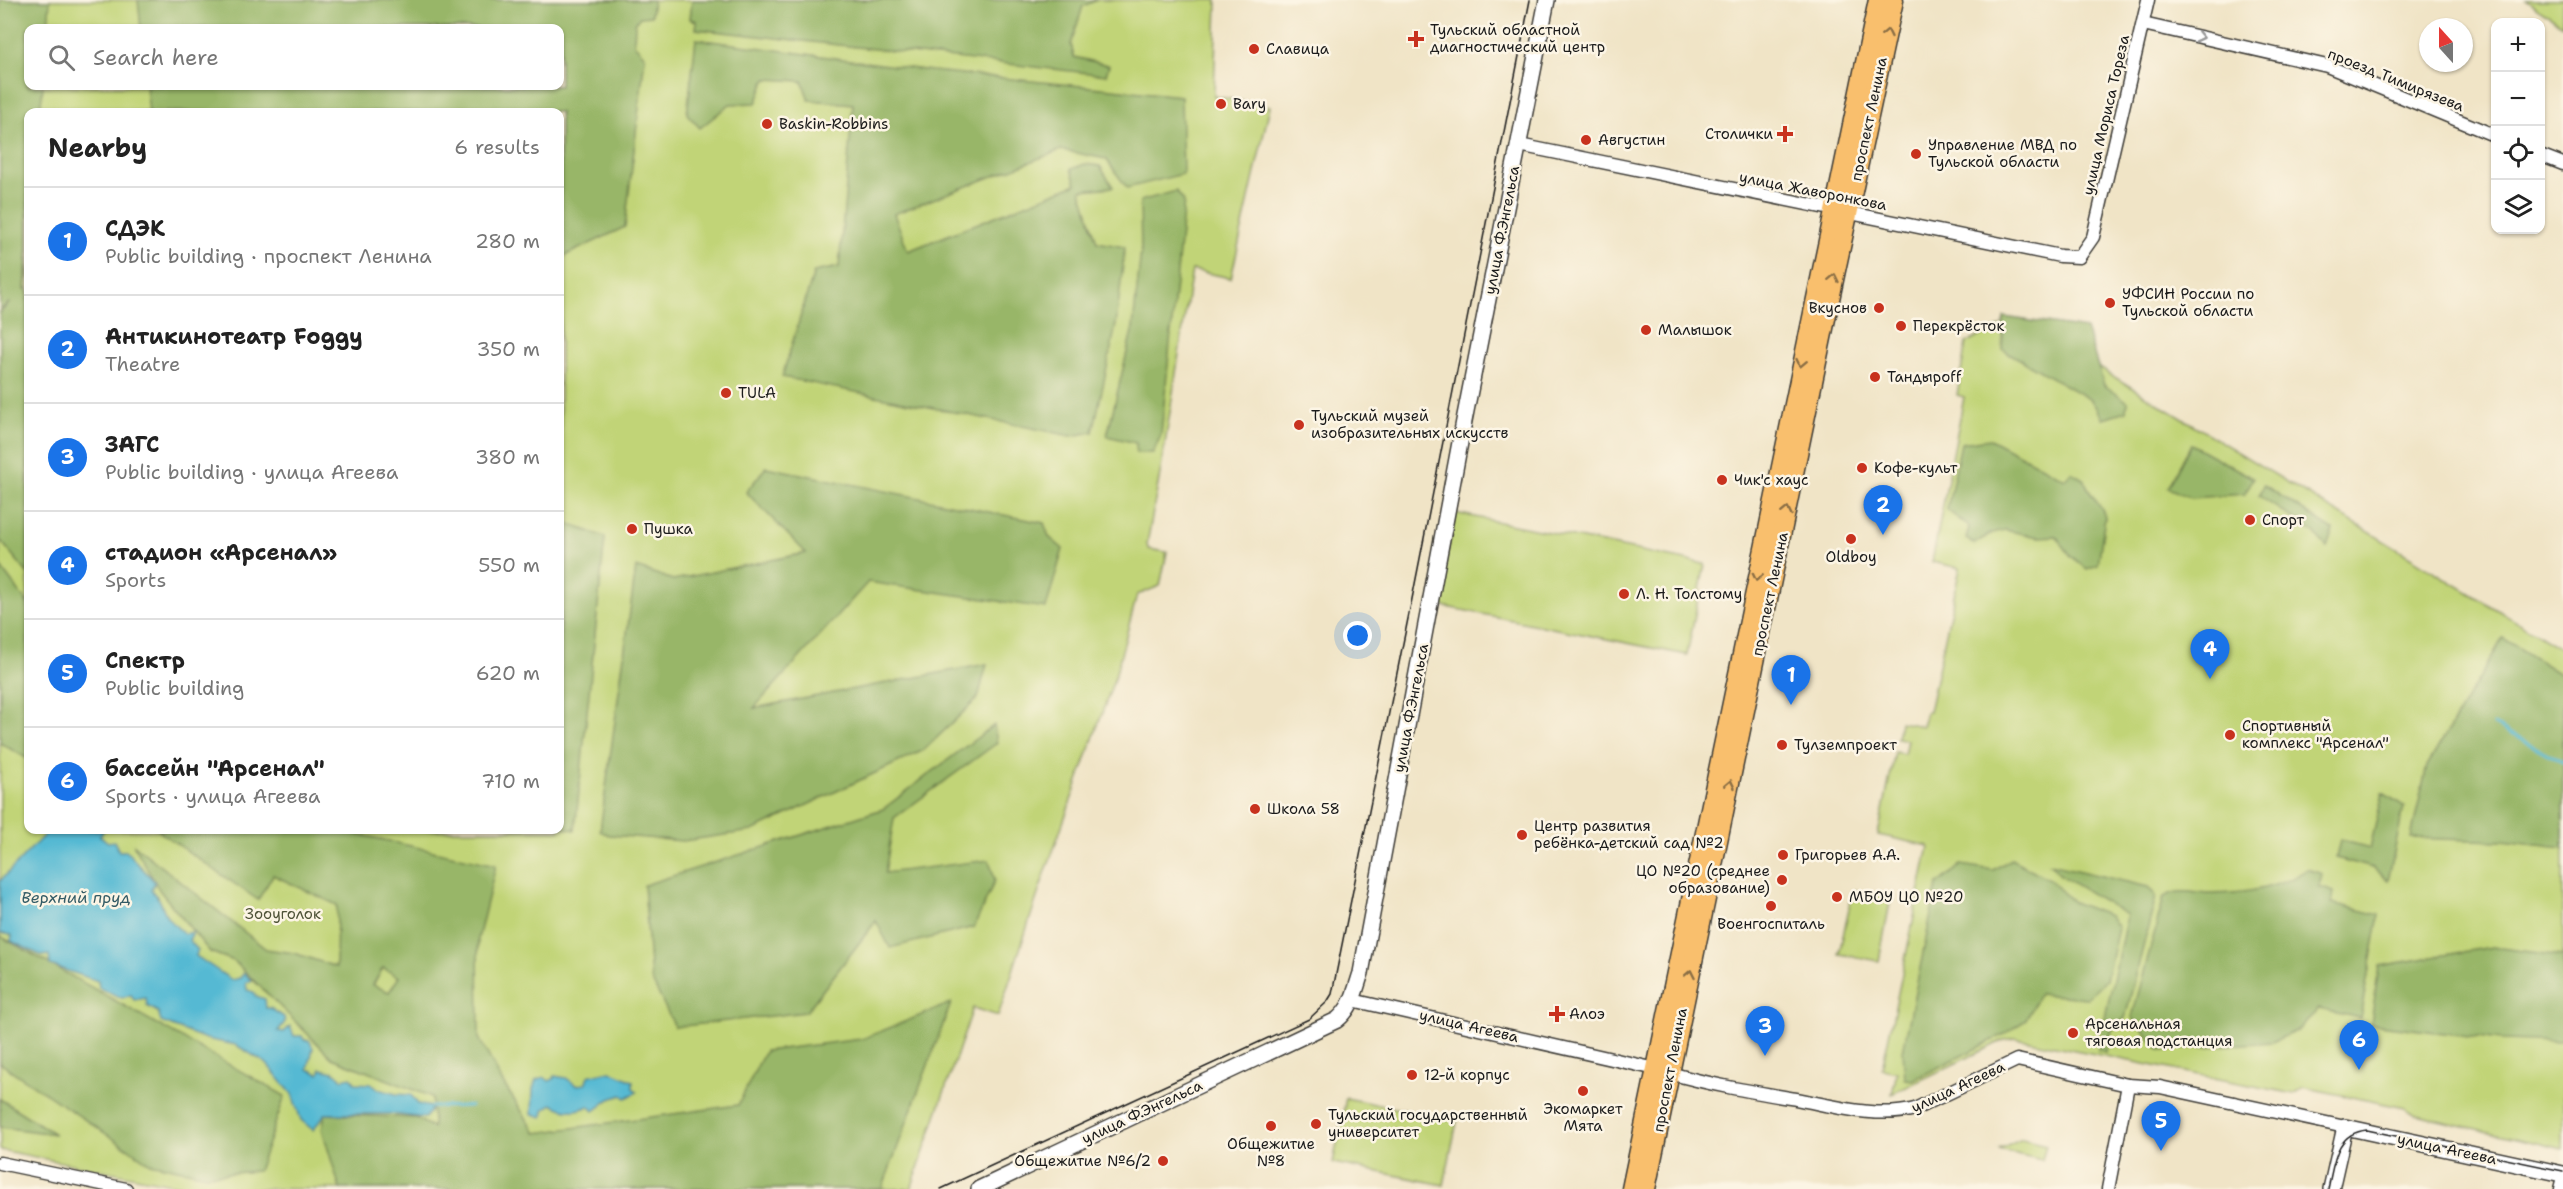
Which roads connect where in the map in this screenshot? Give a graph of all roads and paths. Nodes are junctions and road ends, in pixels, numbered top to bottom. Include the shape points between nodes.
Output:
1 (1547, 0) edge
2 (1878, 0) edge
3 (1894, 0) edge
4 (2148, 0) edge
5 (2143, 24) junction
6 (2491, 134) edge
7 (1519, 145) junction
8 (2545, 157) edge
9 (2563, 164) edge
10 (1841, 212) junction
11 (2093, 237) joint
12 (1352, 1000) junction
13 (1663, 1071) junction
14 (2128, 1085) junction
15 (2345, 1127) junction
16 (0, 1162) edge
17 (2563, 1174) edge
18 (2563, 1181) edge
19 (126, 1189) edge
20 (979, 1189) edge
21 (1631, 1189) edge
22 (1646, 1189) edge
23 (2108, 1189) edge
24 (2331, 1189) edge
25 (2561, 1189) edge

1 - 7 street, улица Ф.Энгельса
2 - 10 main road, проспект Ленина
10 -> 3 main road, проспект Ленина
4 - 5 street, улица Мориса Тореза
5 -> 6 street, проезд Тимирязева via 2327,66
5 - 11 street, улица Мориса Тореза
7 - 10 street, улица Жаворонкова
7 - 12 street, улица Ф.Энгельса via 1365,951
8 - 9 street
10 - 11 street, улица Жаворонкова via 2070,258 2079,256
10 - 13 main road, проспект Ленина
12 - 13 street, улица Агеева
12 - 20 street, улица Ф.Энгельса via 1347,1013 1337,1020
13 - 14 street, улица Агеева via 1705,1083 1833,1106 1898,1113 1915,1109 2017,1060
13 - 21 main road, проспект Ленина
13 - 22 main road, проспект Ленина
14 - 15 street, улица Агеева via 2160,1087
14 - 23 street
15 - 17 street, улица Агеева
15 - 24 street
16 - 19 street
18 - 25 street

